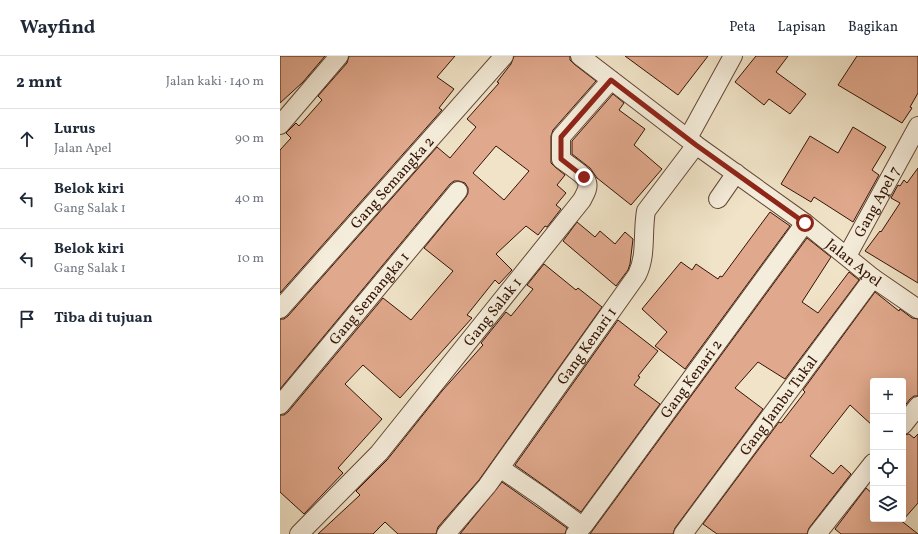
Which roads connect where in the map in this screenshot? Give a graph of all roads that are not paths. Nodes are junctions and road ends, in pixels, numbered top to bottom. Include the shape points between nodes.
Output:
1 (339, 56) edge
2 (504, 56) edge
3 (580, 56) edge
4 (733, 56) edge
5 (611, 80) junction
6 (280, 125) edge
7 (918, 126) edge
8 (692, 142) junction
9 (736, 173) junction
10 (458, 191) dead end
11 (718, 199) dead end
12 (805, 223) junction
13 (847, 256) junction
14 (873, 278) junction
15 (280, 309) edge
16 (918, 309) edge
17 (280, 405) edge
18 (918, 406) edge
19 (906, 421) edge
20 (870, 467) edge
21 (500, 468) junction
22 (579, 530) edge
23 (299, 534) edge
24 (446, 534) edge
25 (683, 534) edge
26 (817, 534) edge

1 - 6 street
2 - 15 street, Gang Semangka 2
3 - 5 street, Jalan Apel
4 - 8 street, Gang Kenari 1
5 - 8 street, Jalan Apel
5 - 23 street, Gang Salak 1 via 561,137 561,159 587,182 587,190 582,200 379,453
7 - 13 street, Gang Apel 7
8 - 9 street, Jalan Apel
8 - 21 street, Gang Kenari 1 via 646,211 642,266 637,275
9 - 11 street
9 - 12 street, Jalan Apel
10 - 17 street, Gang Semangka 1
12 - 13 street, Jalan Apel
12 - 22 street, Gang Kenari 2
13 - 14 street, Jalan Apel
14 - 16 street, Jalan Apel
14 - 25 street, Gang Jambu Tukal
18 - 19 street
20 - 26 street
21 - 22 street via 541,496
21 - 24 street, Gang Kenari 1

